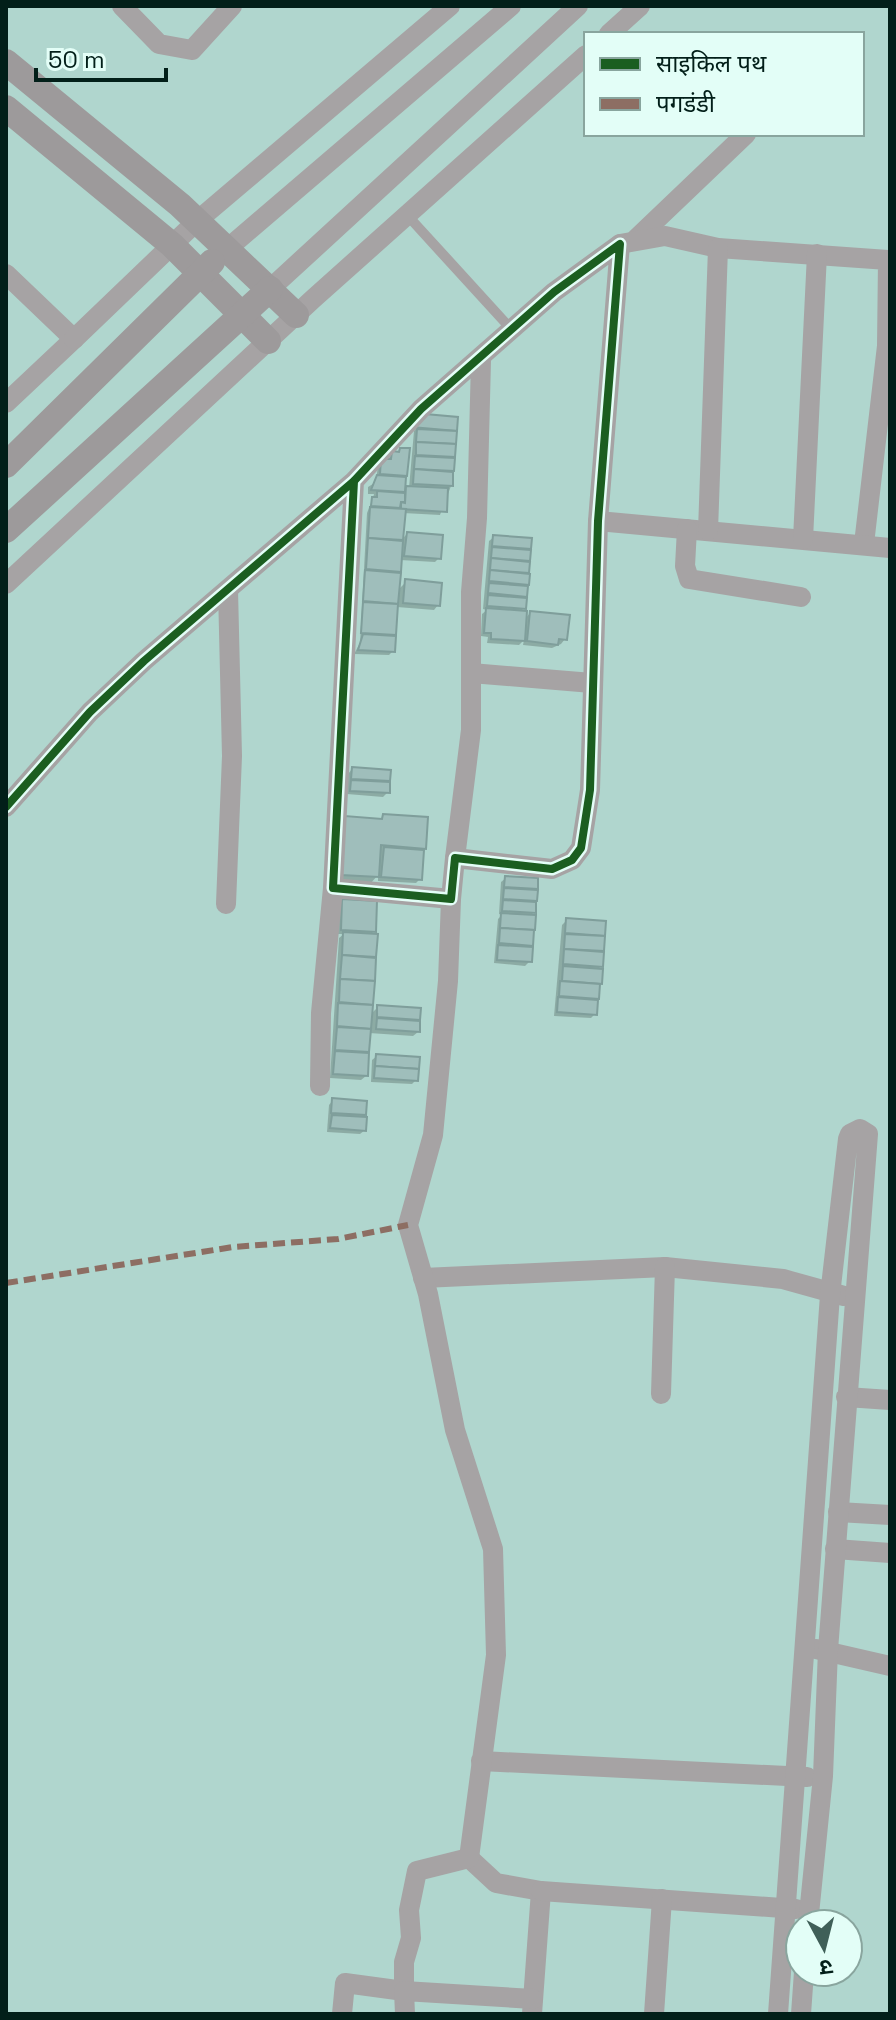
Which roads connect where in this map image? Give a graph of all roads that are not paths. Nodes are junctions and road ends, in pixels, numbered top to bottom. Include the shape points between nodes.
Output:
1 (122, 6) edge
2 (232, 6) edge
3 (450, 6) edge
4 (511, 6) edge
5 (578, 6) edge
6 (640, 6) edge
7 (611, 32) edge
8 (584, 57) edge
9 (6, 62) edge
10 (6, 108) edge
11 (744, 136) edge
12 (408, 216) junction
13 (197, 221) junction
14 (628, 242) junction
15 (172, 245) junction
16 (718, 248) junction
17 (227, 249) junction
18 (817, 254) junction
19 (889, 260) edge
20 (201, 273) junction
21 (6, 274) edge
22 (270, 289) junction
23 (241, 313) junction
24 (296, 315) junction
25 (512, 330) junction
26 (74, 339) junction
27 (268, 341) junction
28 (481, 360) junction
29 (6, 403) edge
30 (6, 465) edge
31 (354, 481) junction
32 (598, 521) junction
33 (6, 530) edge
34 (697, 530) junction
35 (803, 539) junction
36 (864, 544) junction
37 (890, 548) edge
38 (6, 584) edge
39 (228, 590) junction
40 (801, 597) dead end
41 (471, 673) junction
42 (592, 683) junction
43 (6, 807) edge
44 (455, 858) junction
45 (333, 888) junction
46 (451, 899) junction
47 (226, 904) dead end
48 (320, 1086) dead end
49 (665, 1267) junction
50 (423, 1278) junction
51 (830, 1295) junction
52 (853, 1297) junction
53 (661, 1394) dead end
54 (846, 1397) junction
55 (890, 1400) edge
56 (838, 1512) junction
57 (890, 1515) edge
58 (835, 1549) junction
59 (890, 1553) edge
60 (803, 1648) junction
61 (828, 1650) junction
62 (890, 1666) edge
63 (481, 1761) junction
64 (823, 1776) junction
65 (794, 1777) junction
66 (469, 1858) junction
67 (541, 1891) junction
68 (662, 1899) junction
69 (785, 1907) junction
70 (809, 1908) edge
71 (803, 1988) edge
72 (404, 1991) junction
73 (532, 2006) edge
74 (342, 2014) edge
75 (405, 2014) edge
76 (654, 2014) edge
77 (778, 2014) edge
78 (801, 2014) edge

1 - 2 street via 159,44 192,50
3 - 13 street
4 - 17 street
5 - 22 street
6 - 7 street
8 - 12 street
9 - 13 street
10 - 15 street
11 - 14 street
12 - 24 street
12 - 25 lane
13 - 15 street
13 - 17 street
14 - 16 street via 665,236
14 - 25 street via 554,292
14 - 32 street
15 - 20 street
15 - 26 street
16 - 18 street
16 - 34 street
17 - 20 street
17 - 22 street
18 - 19 street
18 - 35 street
19 - 36 street via 887,346
20 - 23 street
20 - 30 street
21 - 26 street
22 - 23 street
22 - 24 street
23 - 27 street
23 - 33 street
24 - 27 street
25 - 28 street
26 - 29 street
27 - 38 street
28 - 31 street via 421,409
28 - 41 street
31 - 39 street
31 - 45 street
32 - 34 street
32 - 42 street
34 - 35 street
34 - 40 street via 685,570 689,579
35 - 36 street
36 - 37 street
39 - 43 street via 90,712
39 - 47 street via 232,756
41 - 42 street
41 - 44 street via 471,730
42 - 44 street via 590,790 581,848 572,860 552,869
44 - 46 street
45 - 46 street
45 - 48 street
46 - 50 street via 433,1135 408,1225
49 - 50 street
49 - 51 street via 783,1279
49 - 53 street
50 - 63 street via 455,1430 493,1549 496,1655
51 - 52 street
51 - 52 street via 848,1139 860,1129 868,1134
51 - 60 street
52 - 54 street
54 - 55 street
54 - 56 street
56 - 57 street
56 - 58 street
58 - 59 street
58 - 61 street
60 - 61 street
60 - 65 street
61 - 62 street
61 - 64 street
63 - 65 street
63 - 66 street
64 - 65 street
64 - 70 street
65 - 69 street
66 - 67 street via 496,1883
66 - 72 street via 417,1871
67 - 68 street
67 - 73 street
68 - 69 street
68 - 76 street
69 - 77 street
71 - 78 street
72 - 73 street
72 - 74 street via 345,1983
72 - 75 street

